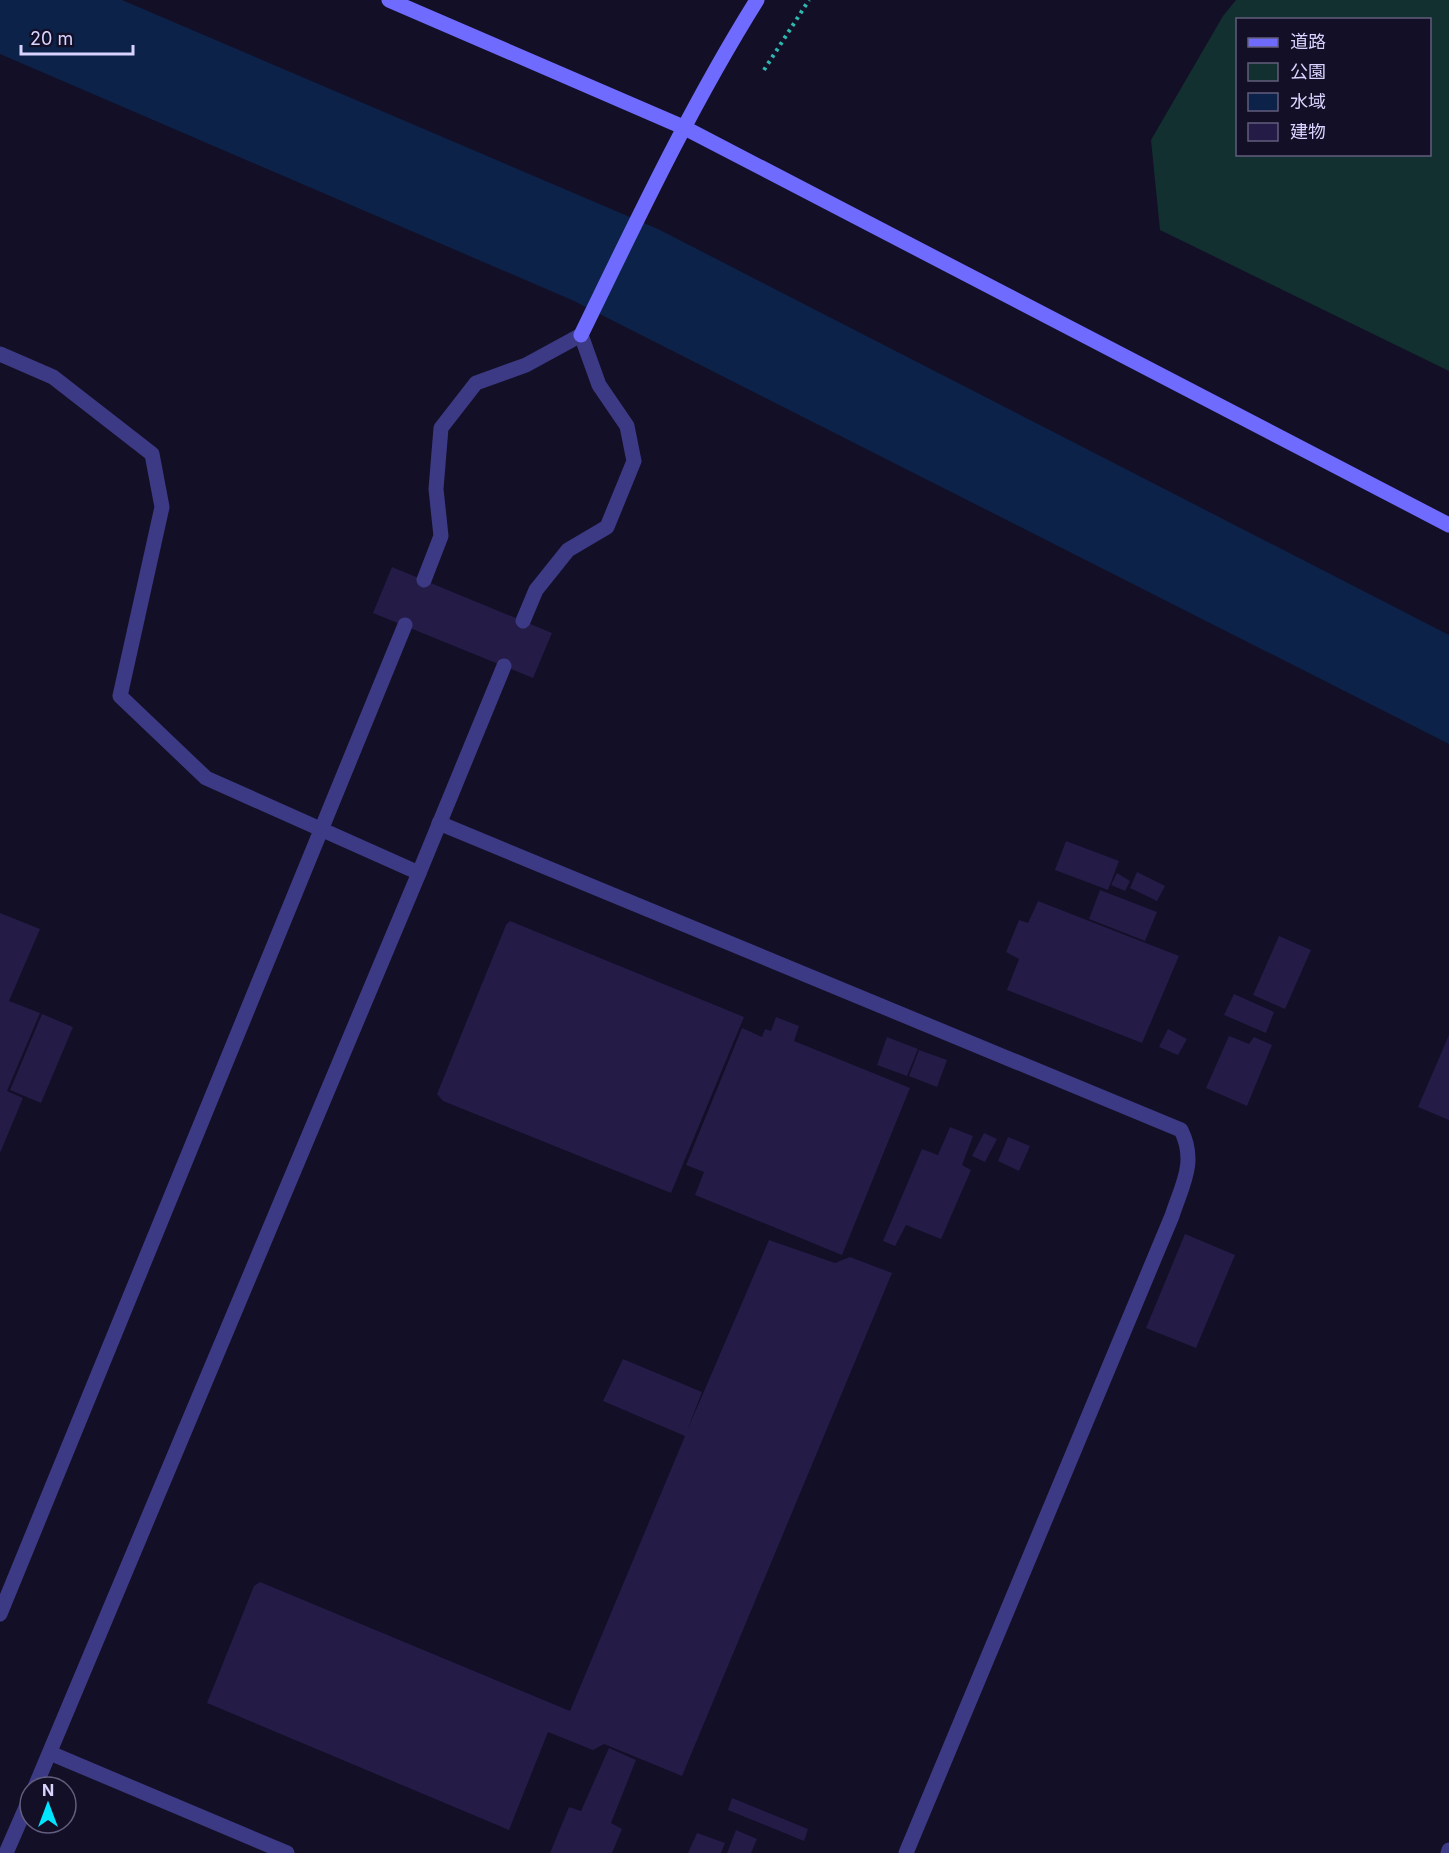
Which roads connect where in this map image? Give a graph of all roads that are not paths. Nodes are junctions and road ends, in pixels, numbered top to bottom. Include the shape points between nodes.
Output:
1 (389, 0) edge
2 (757, 0) edge
3 (683, 127) junction
4 (581, 335) junction
5 (0, 354) edge
6 (1449, 525) edge
7 (424, 580) dead end
8 (523, 621) dead end
9 (405, 625) dead end
10 (504, 666) dead end
11 (439, 823) junction
12 (322, 830) junction
13 (419, 873) junction
14 (0, 1614) edge
15 (50, 1753) junction
16 (40, 1775) edge
17 (18, 1826) edge
18 (6, 1853) edge
19 (287, 1853) edge
20 (906, 1853) edge

1 - 3 street
2 - 3 street
3 - 4 street
3 - 6 street
4 - 7 lane via 526,365 476,383 441,428 436,489 441,536
4 - 8 lane via 599,385 627,426 634,461 607,527 568,550 537,590
5 - 12 lane via 53,377 152,454 162,507 120,696 206,778
9 - 12 lane
10 - 11 lane
11 - 13 lane
11 - 20 lane via 1181,1130 1188,1144 1190,1164 1172,1216
12 - 13 lane
12 - 14 lane
13 - 15 lane
15 - 16 lane
15 - 19 lane
17 - 18 lane

